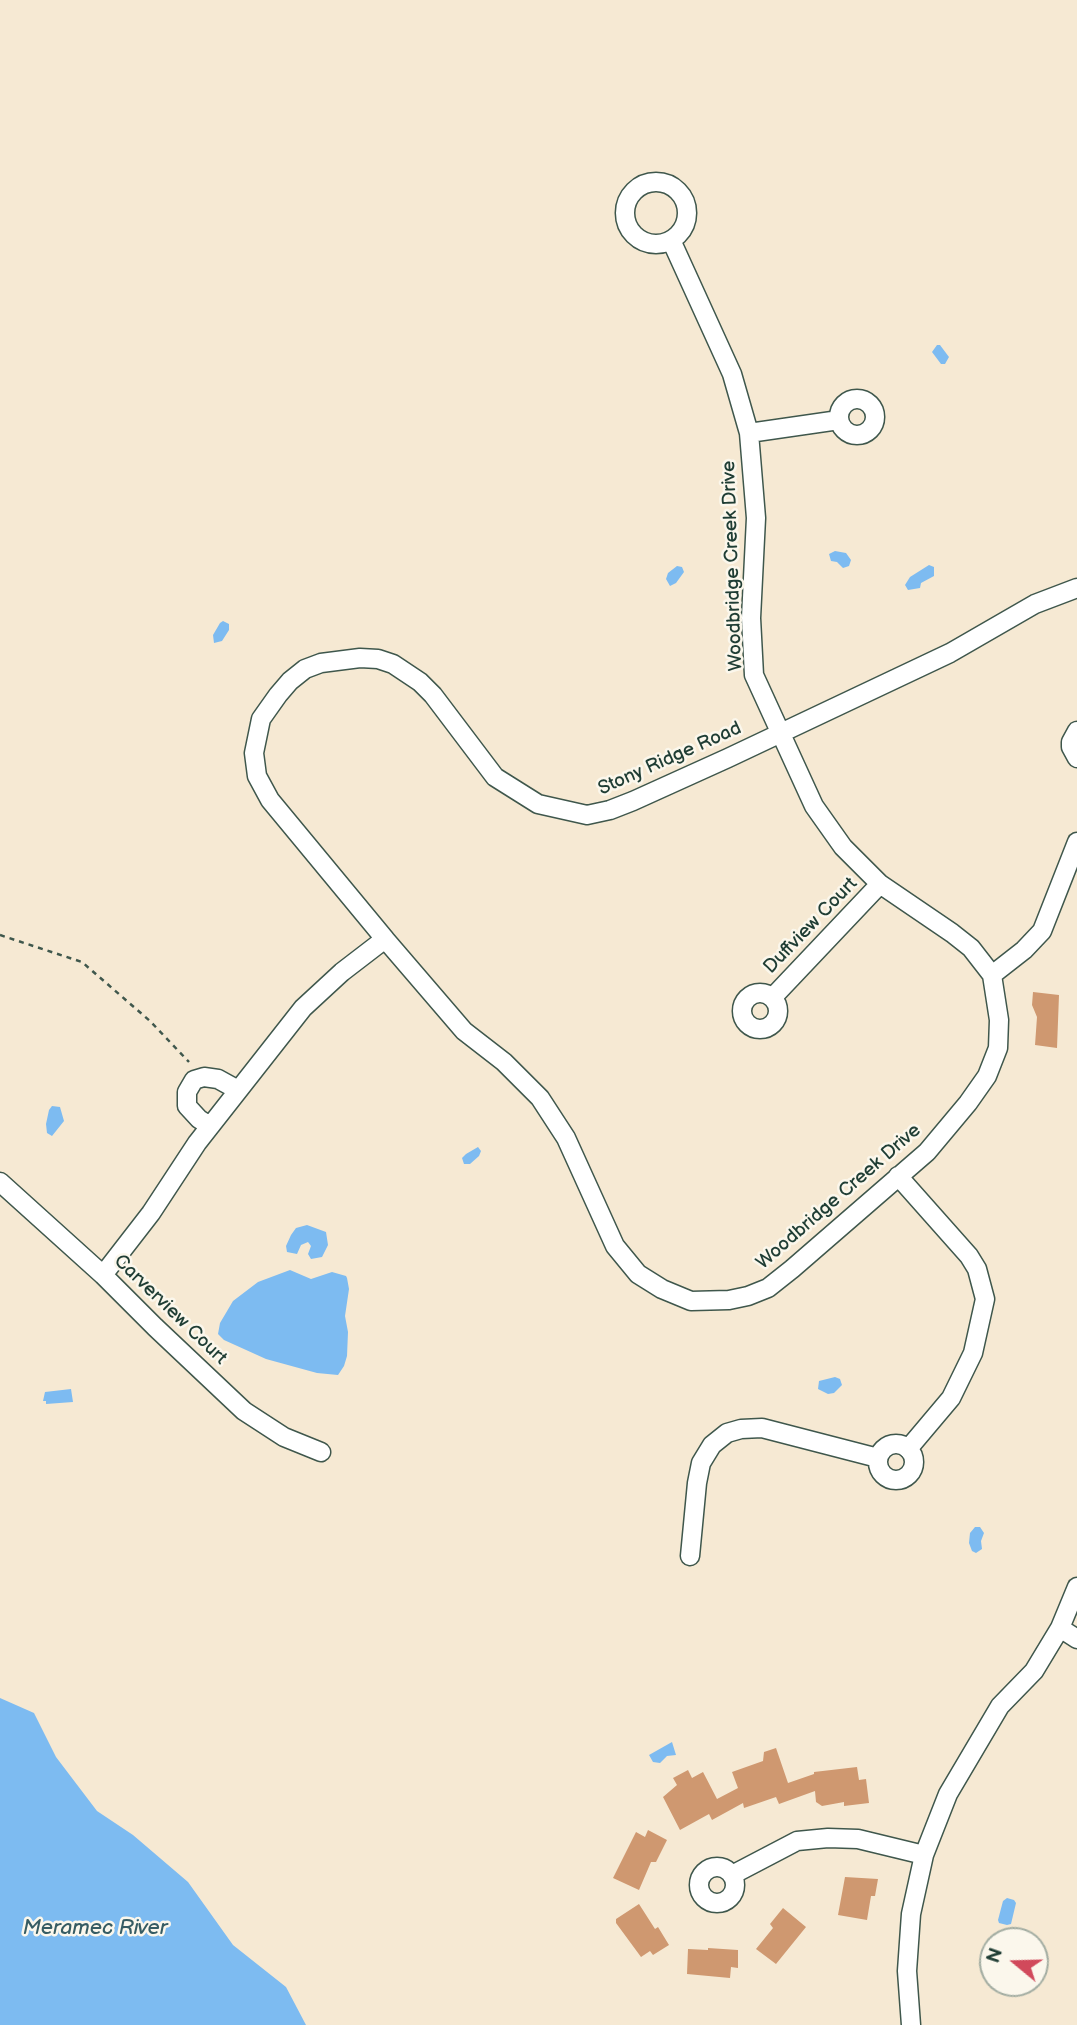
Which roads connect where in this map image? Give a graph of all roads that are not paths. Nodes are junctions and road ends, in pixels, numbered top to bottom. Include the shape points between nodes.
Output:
1 (671, 240) dead end
2 (839, 420) dead end
3 (749, 433) junction
4 (1077, 588) edge
5 (1077, 731) edge
6 (780, 732) junction
7 (1077, 758) edge
8 (1077, 842) edge
9 (880, 884) junction
10 (385, 939) junction
11 (992, 975) junction
12 (773, 997) dead end
13 (238, 1090) junction
14 (210, 1126) junction
15 (898, 1176) junction
16 (0, 1182) edge
17 (103, 1275) junction
18 (908, 1449) junction
19 (321, 1452) dead end
20 (878, 1458) junction
21 (690, 1556) dead end
22 (1077, 1587) edge
23 (1060, 1628) junction
24 (1077, 1639) edge
25 (924, 1855) junction
26 (732, 1875) dead end
27 (911, 2025) edge

1 - 3 street, Woodbridge Creek Drive via 732,374
2 - 3 street
3 - 6 street, Woodbridge Creek Drive via 756,517 751,618 754,675
4 - 6 street, Stony Ridge Road via 1035,604 950,653
5 - 7 street via 1071,742
6 - 9 street, Woodbridge Creek Drive via 814,806 843,847
6 - 10 street, Stony Ridge Road via 610,810 587,815 538,804 495,778 433,695 393,664 360,657 305,669 261,719 254,753 257,776 270,800
8 - 11 street via 1042,931
9 - 11 street, Woodbridge Creek Drive via 971,948
9 - 12 street, Duffview Court
10 - 13 street via 303,1008
10 - 15 street, Woodbridge Creek Drive via 464,1031 540,1098 566,1138 615,1246 638,1274 662,1289 691,1301 729,1300 768,1288
11 - 15 street, Woodbridge Creek Drive via 998,1048 987,1076 927,1152
13 - 14 street
13 - 14 street via 218,1079 194,1080 187,1092 187,1106
14 - 17 street
15 - 18 street via 969,1256 985,1299 973,1353 950,1398
16 - 17 street, Carverview Court
17 - 19 street, Carverview Court via 244,1411 284,1437
18 - 20 street via 894,1444
18 - 20 street via 914,1468 901,1480 883,1476
20 - 21 street via 762,1428 727,1433 701,1463
22 - 23 street
23 - 24 street
23 - 25 street via 1034,1671 1000,1706 972,1752 948,1794
25 - 26 street via 858,1839 797,1841
25 - 27 street via 911,1914 907,1971

